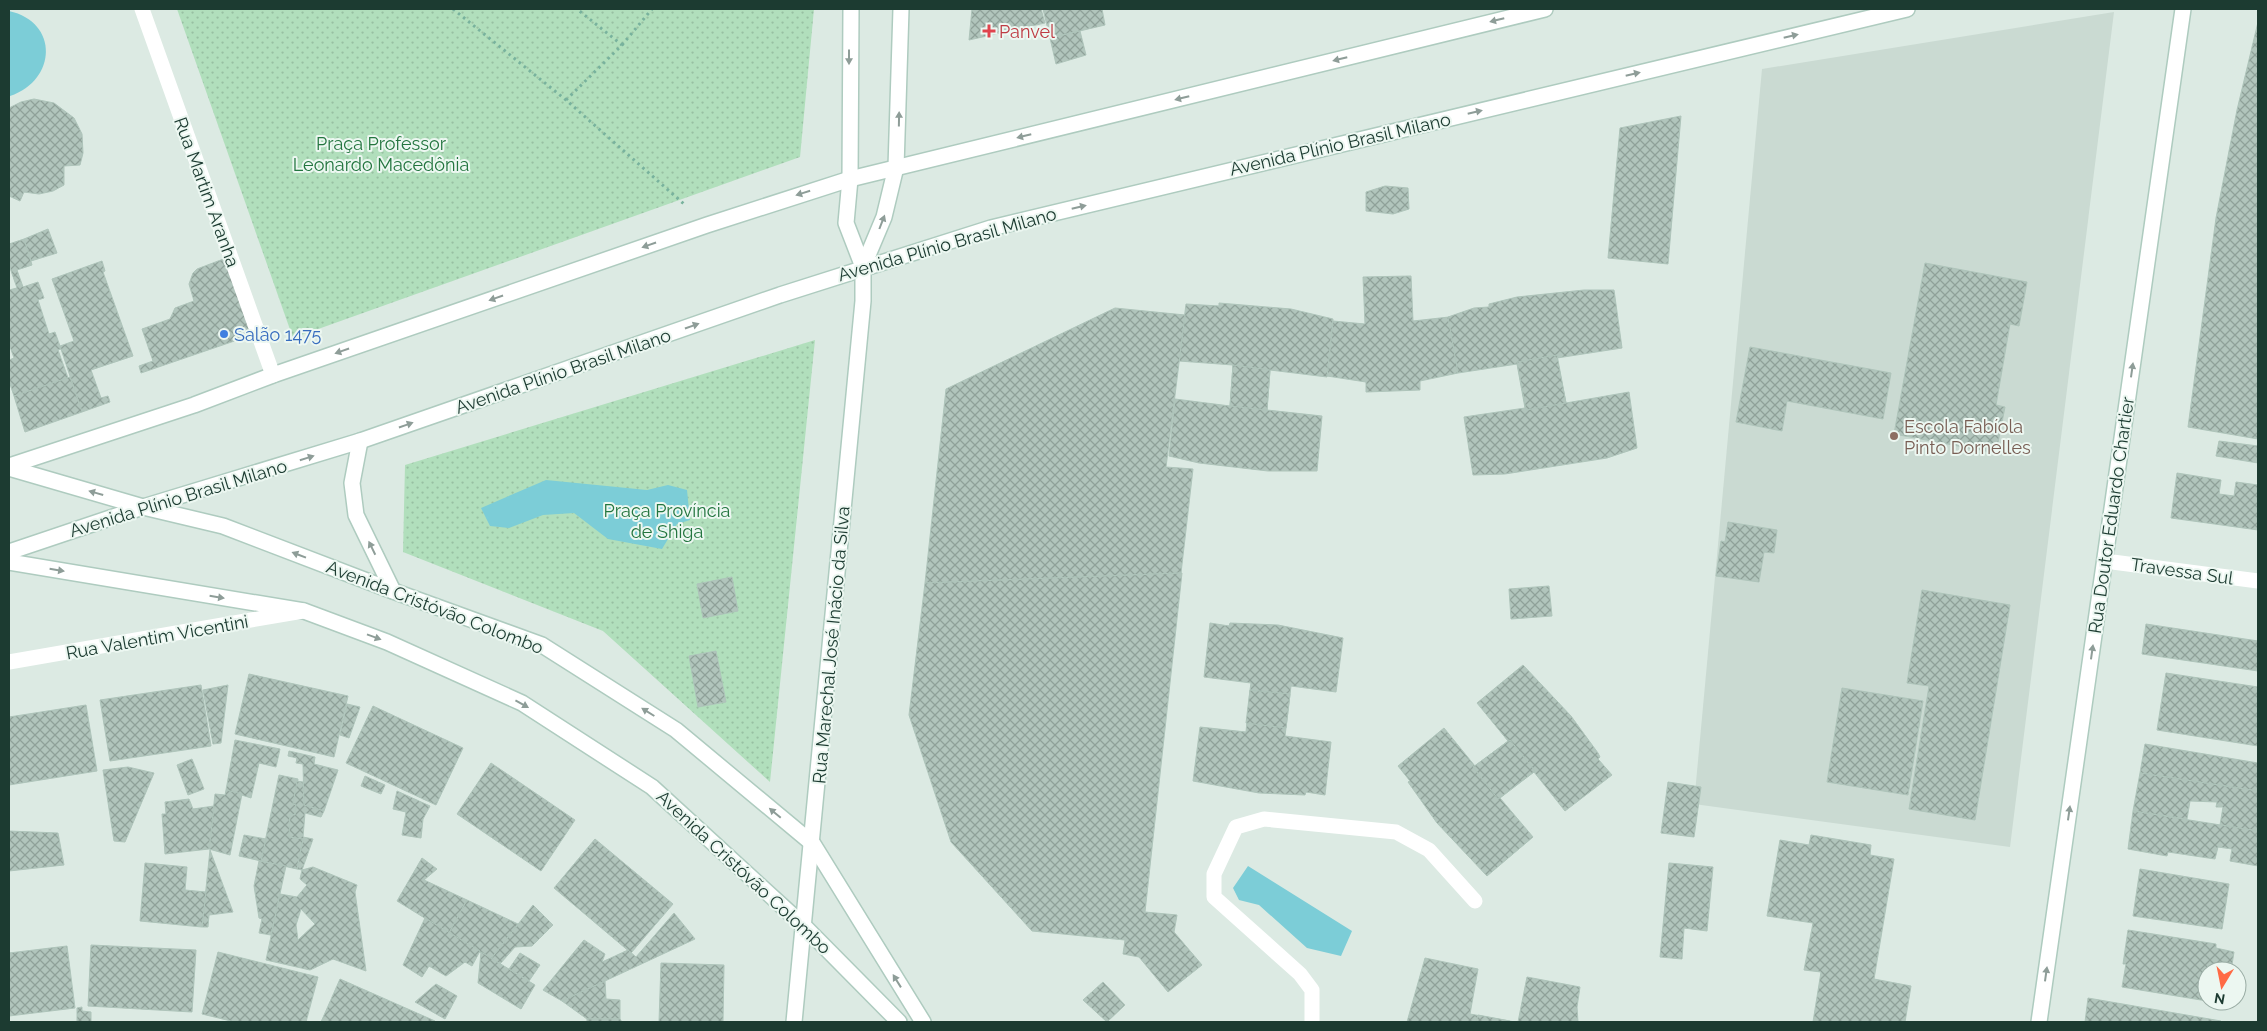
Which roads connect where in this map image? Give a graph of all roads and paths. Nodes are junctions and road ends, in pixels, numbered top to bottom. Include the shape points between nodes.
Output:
1 (142, 9) edge
2 (453, 9) edge
3 (577, 9) edge
4 (652, 9) edge
5 (851, 9) edge
6 (901, 9) edge
7 (1545, 9) edge
8 (1907, 9) edge
9 (2183, 9) edge
10 (622, 45) junction
11 (566, 100) junction
12 (896, 167) junction
13 (850, 179) junction
14 (707, 225) junction
15 (863, 267) junction
16 (273, 375) junction
17 (360, 441) junction
18 (9, 467) edge
19 (143, 506) junction
20 (9, 552) edge
21 (2105, 560) junction
22 (9, 562) edge
23 (2258, 581) edge
24 (393, 591) junction
25 (304, 611) junction
26 (9, 662) edge
27 (813, 844) junction
28 (1475, 900) dead end
29 (804, 926) junction
30 (794, 1022) edge
31 (899, 1022) edge
32 (923, 1022) edge
33 (1312, 1022) edge
34 (2039, 1022) edge

1 - 16 main road, Rua Martim Aranha
2 - 11 path
3 - 10 path
4 - 10 path
5 -> 13 main road
12 -> 6 main road
7 -> 12 main road
15 -> 8 main road, Avenida Plínio Brasil Milano via 990,228
21 -> 9 main road, Rua Doutor Eduardo Chartier
10 - 11 path
11 - 14 path
12 - 13 main road
15 -> 12 main road via 884,217
13 -> 14 main road
13 - 15 main road via 846,223
14 -> 16 main road
17 -> 15 main road, Avenida Plínio Brasil Milano
15 - 27 main road, Rua Marechal José Inácio da Silva
16 - 18 main road
19 -> 17 main road, Avenida Plínio Brasil Milano
24 -> 17 main road via 356,515 352,483
19 -> 18 main road, Avenida Cristóvão Colombo
19 - 20 main road, Avenida Plínio Brasil Milano
24 -> 19 main road, Avenida Cristóvão Colombo via 223,526
21 - 23 main road, Travessa Sul
34 -> 21 main road, Rua Doutor Eduardo Chartier
22 -> 25 main road, Avenida Cristóvão Colombo
27 -> 24 main road, Avenida Cristóvão Colombo via 676,730 542,645
25 - 26 main road, Rua Valentim Vicentini
25 -> 29 main road, Avenida Cristóvão Colombo via 387,642 522,703 652,787
27 - 29 main road, Rua Marechal José Inácio da Silva
32 -> 27 main road, Avenida Cristóvão Colombo
28 - 33 main road via 1429,850 1396,832 1264,819 1236,827 1214,874 1214,896 1300,974 1312,990
29 - 30 main road, Rua Marechal José Inácio da Silva
29 - 31 main road, Avenida Cristóvão Colombo

